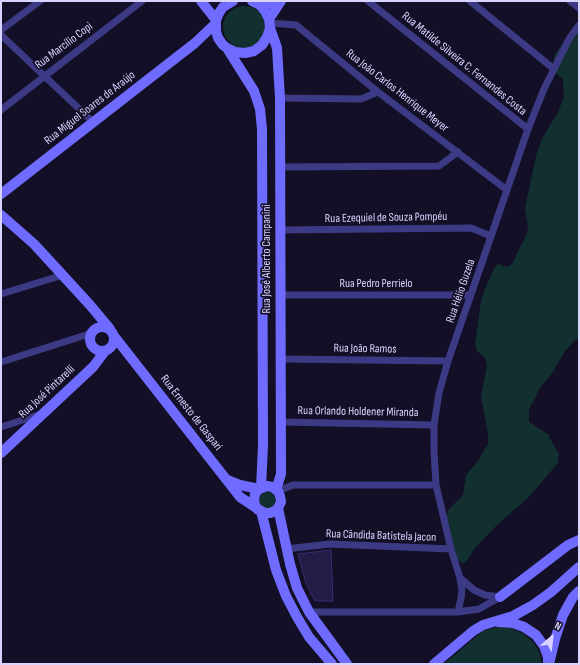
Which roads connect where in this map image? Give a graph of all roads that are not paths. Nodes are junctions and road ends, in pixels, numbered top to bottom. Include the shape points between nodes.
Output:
1 (40, 1) edge
2 (142, 1) edge
3 (201, 1) edge
4 (230, 1) edge
5 (272, 1) edge
6 (281, 1) edge
7 (368, 1) edge
8 (470, 1) edge
9 (570, 1) edge
10 (258, 4) edge
11 (579, 8) edge
12 (216, 21) junction
13 (270, 23) junction
14 (579, 25) edge
15 (1, 30) edge
16 (1, 35) edge
17 (194, 43) junction
18 (225, 46) junction
19 (554, 69) junction
20 (44, 76) junction
21 (378, 92) junction
22 (280, 98) junction
23 (1, 110) edge
24 (93, 122) junction
25 (528, 129) junction
26 (458, 152) junction
27 (280, 167) junction
28 (507, 190) junction
29 (1, 194) edge
30 (1, 215) edge
31 (280, 230) junction
32 (491, 236) junction
33 (63, 274) junction
34 (1, 294) edge
35 (280, 295) junction
36 (471, 295) junction
37 (90, 305) junction
38 (93, 333) junction
39 (112, 333) junction
40 (103, 350) junction
41 (281, 359) junction
42 (448, 360) junction
43 (1, 362) edge
44 (135, 362) junction
45 (44, 413) junction
46 (281, 422) junction
47 (434, 425) junction
48 (1, 427) edge
49 (1, 453) edge
50 (226, 479) junction
51 (436, 485) junction
52 (260, 489) junction
53 (277, 490) junction
54 (278, 508) junction
55 (260, 511) junction
56 (579, 540) edge
57 (286, 549) junction
58 (450, 549) junction
59 (579, 567) edge
60 (460, 578) junction
61 (579, 591) edge
62 (500, 598) junction
63 (309, 612) junction
64 (458, 612) junction
65 (492, 622) junction
66 (332, 664) edge
67 (347, 664) edge
68 (434, 664) edge
69 (549, 664) edge

1 - 15 street
2 - 20 street, Rua Marcílio Copi
3 - 12 street
4 - 12 street, Rua Miguel Soares de Araújo via 223,7
5 - 10 street
6 - 13 street
7 - 25 street, Rua Matilde Silveira C. Fernandes Costa
8 - 19 street
9 - 11 street
10 - 13 street, Rua José Alberto Campanini
12 - 17 street, Rua Miguel Soares de Araújo
12 - 18 street, Rua José Alberto Campanini via 218,38
13 - 18 street via 267,37 254,51 235,52
13 - 21 street, Rua João Carlos Henrique Meyer via 296,25
13 - 22 street, Rua José Alberto Campanini via 277,48
14 - 19 street, Rua Hélio Guzela
16 - 20 street
17 - 18 street via 211,40
17 - 24 street, Rua Miguel Soares de Araújo
18 - 52 street, Rua José Alberto Campanini via 254,91 260,109 262,129 263,446
19 - 25 street, Rua Hélio Guzela
20 - 23 street, Rua Marcílio Copi
20 - 24 street
21 - 22 street via 361,99
21 - 26 street, Rua João Carlos Henrique Meyer
22 - 27 street, Rua José Alberto Campanini
24 - 29 street, Rua Miguel Soares de Araújo
25 - 28 street, Rua Hélio Guzela
26 - 27 street via 439,166
26 - 28 street, Rua João Carlos Henrique Meyer
27 - 31 street, Rua José Alberto Campanini
28 - 32 street, Rua Hélio Guzela
30 - 33 street, Rua Ernesto de Gaspari
31 - 32 street, Rua Ezequiel de Souza Pompéu via 471,228
31 - 35 street, Rua José Alberto Campanini
32 - 36 street, Rua Hélio Guzela
33 - 34 street
33 - 37 street, Rua Ernesto de Gaspari
35 - 36 street, Rua Pedro Perrielo
35 - 41 street, Rua José Alberto Campanini
36 - 42 street, Rua Hélio Guzela
37 - 38 street, Rua Ernesto de Gaspari
37 - 39 street, Rua Ernesto de Gaspari
38 - 39 street via 103,327
38 - 40 street via 92,345
38 - 43 street
39 - 40 street via 114,343
39 - 44 street, Rua Ernesto de Gaspari
40 - 44 street, Rua Ernesto de Gaspari
40 - 45 street, Rua José Pintarelli via 93,367
41 - 42 street, Rua João Ramos
41 - 46 street, Rua José Alberto Campanini
42 - 47 street, Rua Hélio Guzela
44 - 50 street, Rua Ernesto de Gaspari
45 - 48 street
45 - 49 street, Rua José Pintarelli
46 - 47 street, Rua Orlando Holdener Miranda
46 - 53 street, Rua José Alberto Campanini via 281,474
47 - 51 street, Rua Hélio Guzela
50 - 52 street
50 - 55 street, Rua Ernesto de Gaspari via 240,497
51 - 53 street via 293,485
51 - 58 street, Rua Hélio Guzela
52 - 53 street via 266,486
52 - 55 street via 254,500
53 - 54 street via 281,502
54 - 55 street via 270,513
54 - 57 street
55 - 66 street via 286,596 309,637
56 - 62 street via 568,545
57 - 58 street, Rua Cândida Batistela Jacon via 330,544
57 - 63 street via 298,588
58 - 60 street, Rua Hélio Guzela
59 - 65 street via 533,605 513,616
60 - 62 street via 474,590
60 - 64 street, Rua Hélio Guzela via 462,598
61 - 69 street via 563,615
62 - 64 street via 478,609
63 - 64 street
63 - 67 street
65 - 68 street via 473,631
65 - 69 street via 513,623 536,635 544,646

